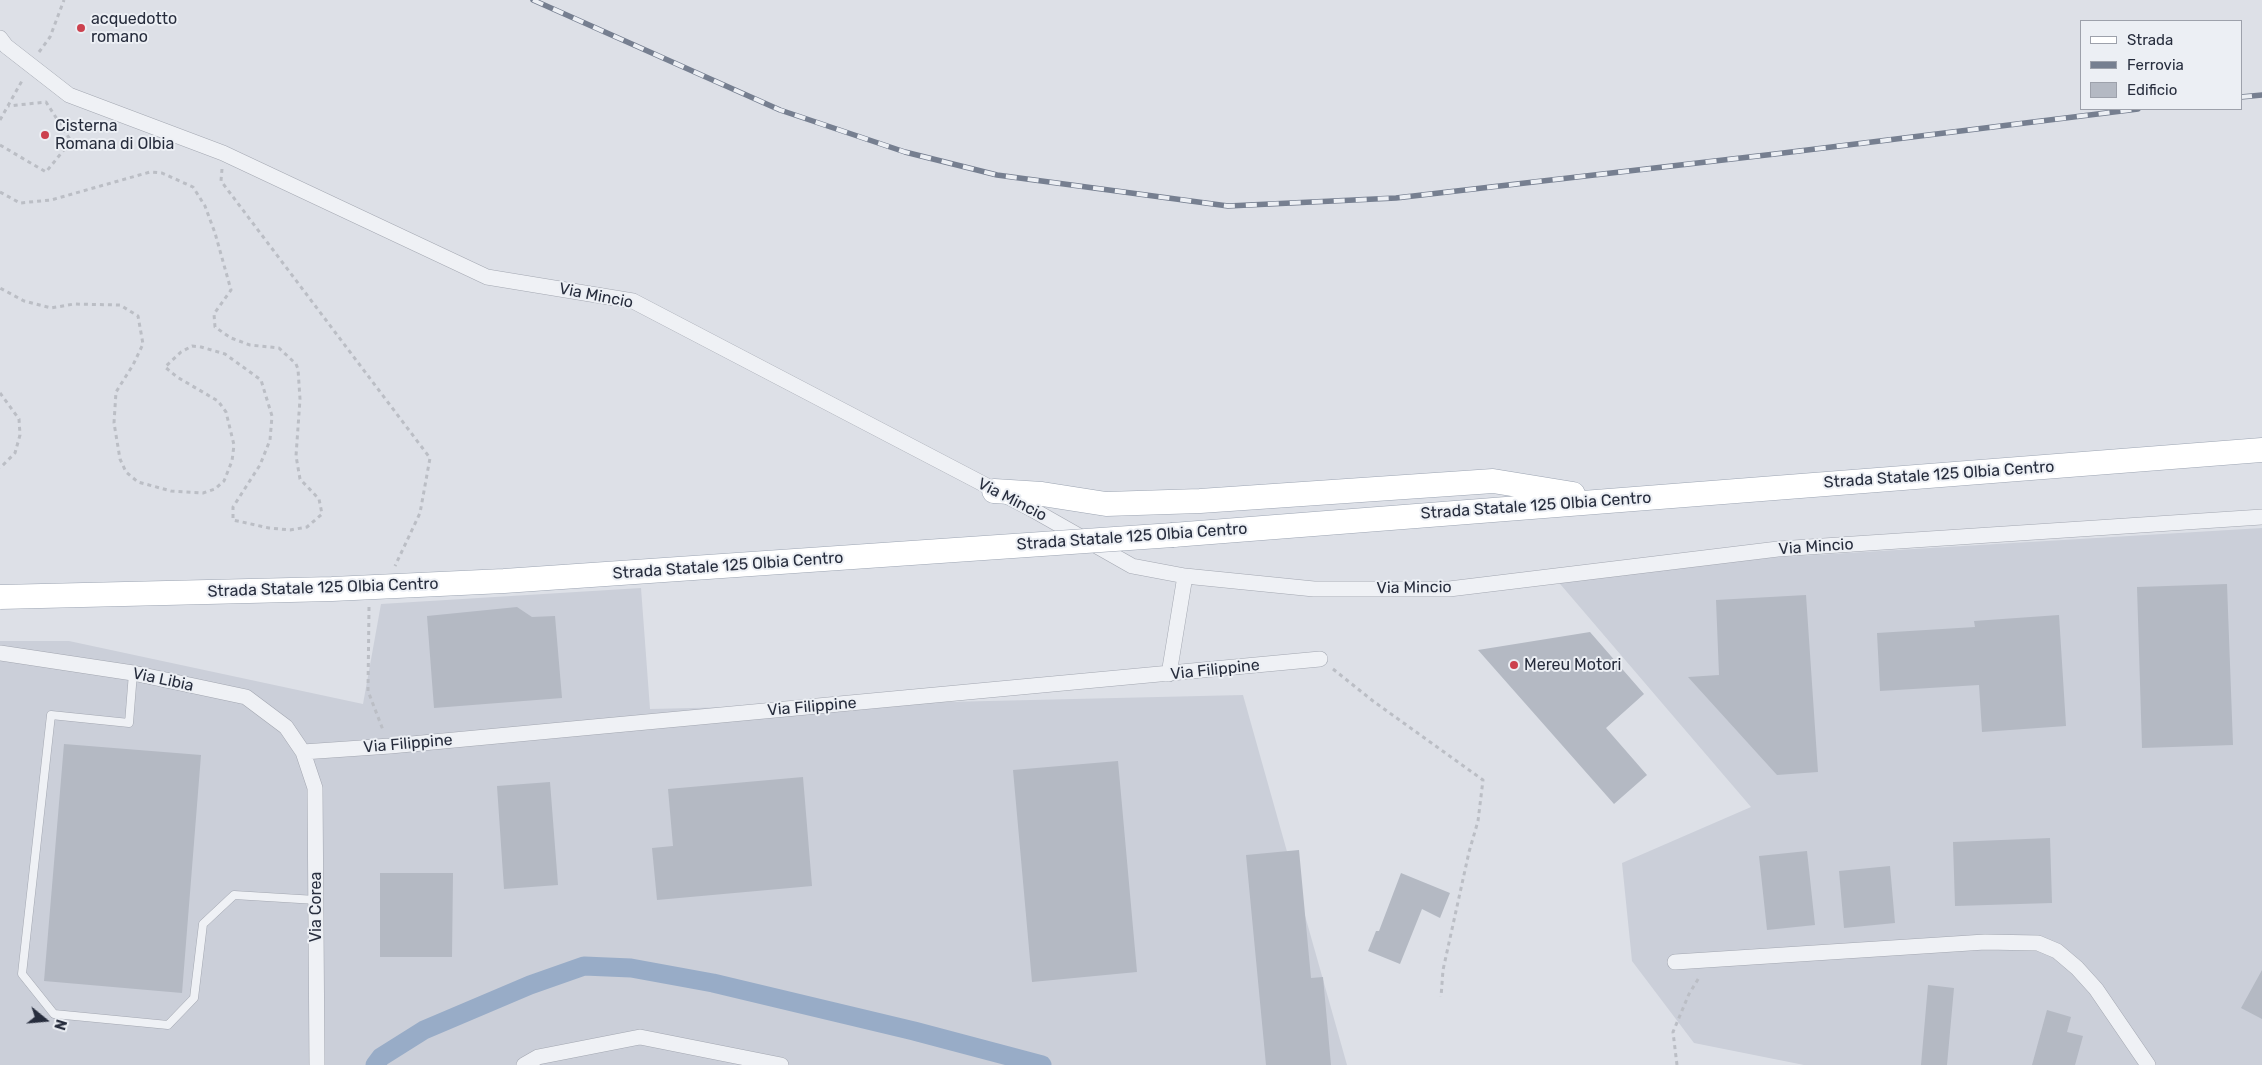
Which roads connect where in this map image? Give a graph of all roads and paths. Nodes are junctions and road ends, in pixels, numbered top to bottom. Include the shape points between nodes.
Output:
1 (0, 38) edge
2 (0, 120) edge
3 (0, 145) edge
4 (223, 153) junction
5 (0, 192) edge
6 (0, 288) edge
7 (0, 393) edge
8 (2262, 450) edge
9 (0, 468) edge
10 (994, 491) junction
11 (1615, 500) junction
12 (2262, 517) edge
13 (394, 569) dead end
14 (1185, 576) junction
15 (0, 597) edge
16 (374, 599) dead end
17 (0, 653) edge
18 (1320, 659) joint
19 (133, 673) junction
20 (1170, 674) junction
21 (390, 746) junction
22 (302, 752) junction
23 (316, 900) junction
24 (1710, 960) junction
25 (1675, 962) dead end
26 (1441, 997) dead end
27 (317, 1065) edge
28 (524, 1065) edge
29 (782, 1065) edge
30 (1677, 1065) edge
31 (2148, 1065) edge

1 - 4 street, Via Mincio via 69,95
2 - 3 path via 8,106 46,102 71,141 46,172
4 - 10 street, Via Mincio via 487,276 633,301
4 - 13 path via 221,181 430,458 420,513
5 - 6 path via 20,203 51,200 150,172 162,172 193,187 205,206 215,233 231,290 214,314 214,327 231,338 279,348 296,364 300,399 297,464 300,479 320,499 322,514 307,527 290,530 233,520 233,507 260,465 270,440 272,416 261,380 224,354 201,347 192,346 181,352 165,367 218,401 226,412 234,445 224,481 215,489 202,493 171,491 138,482 126,472 120,459 114,423 116,392 143,344 138,316 120,305 74,304 51,308 24,302
7 - 9 path via 19,419 20,435 15,453
8 - 11 main road, Strada Statale 125 Olbia Centro
10 - 11 main road via 1042,494 1106,504 1493,482
10 - 14 street, Via Mincio via 1132,566
11 - 15 main road, Strada Statale 125 Olbia Centro, bridge via 1173,535 504,581
12 - 14 street, Via Mincio via 1778,549 1449,589 1314,589
14 - 20 street
16 - 21 path via 369,606 368,691
17 - 19 street, Via Libia
18 - 20 street, Via Filippine
18 - 26 path via 1483,780 1478,821 1443,970
19 - 22 street, Via Libia via 246,697 286,727
19 - 23 lane via 129,724 51,715 22,974 54,1014 168,1025 194,998 203,924 234,895
20 - 21 street, Via Filippine
21 - 22 street, Via Filippine
22 - 23 street, Via Corea via 315,788
23 - 27 street, Via Corea
24 - 25 street
24 - 30 path via 1689,994 1673,1032
24 - 31 street via 1985,942 2038,943 2057,952 2096,988
28 - 29 street via 538,1057 640,1037

